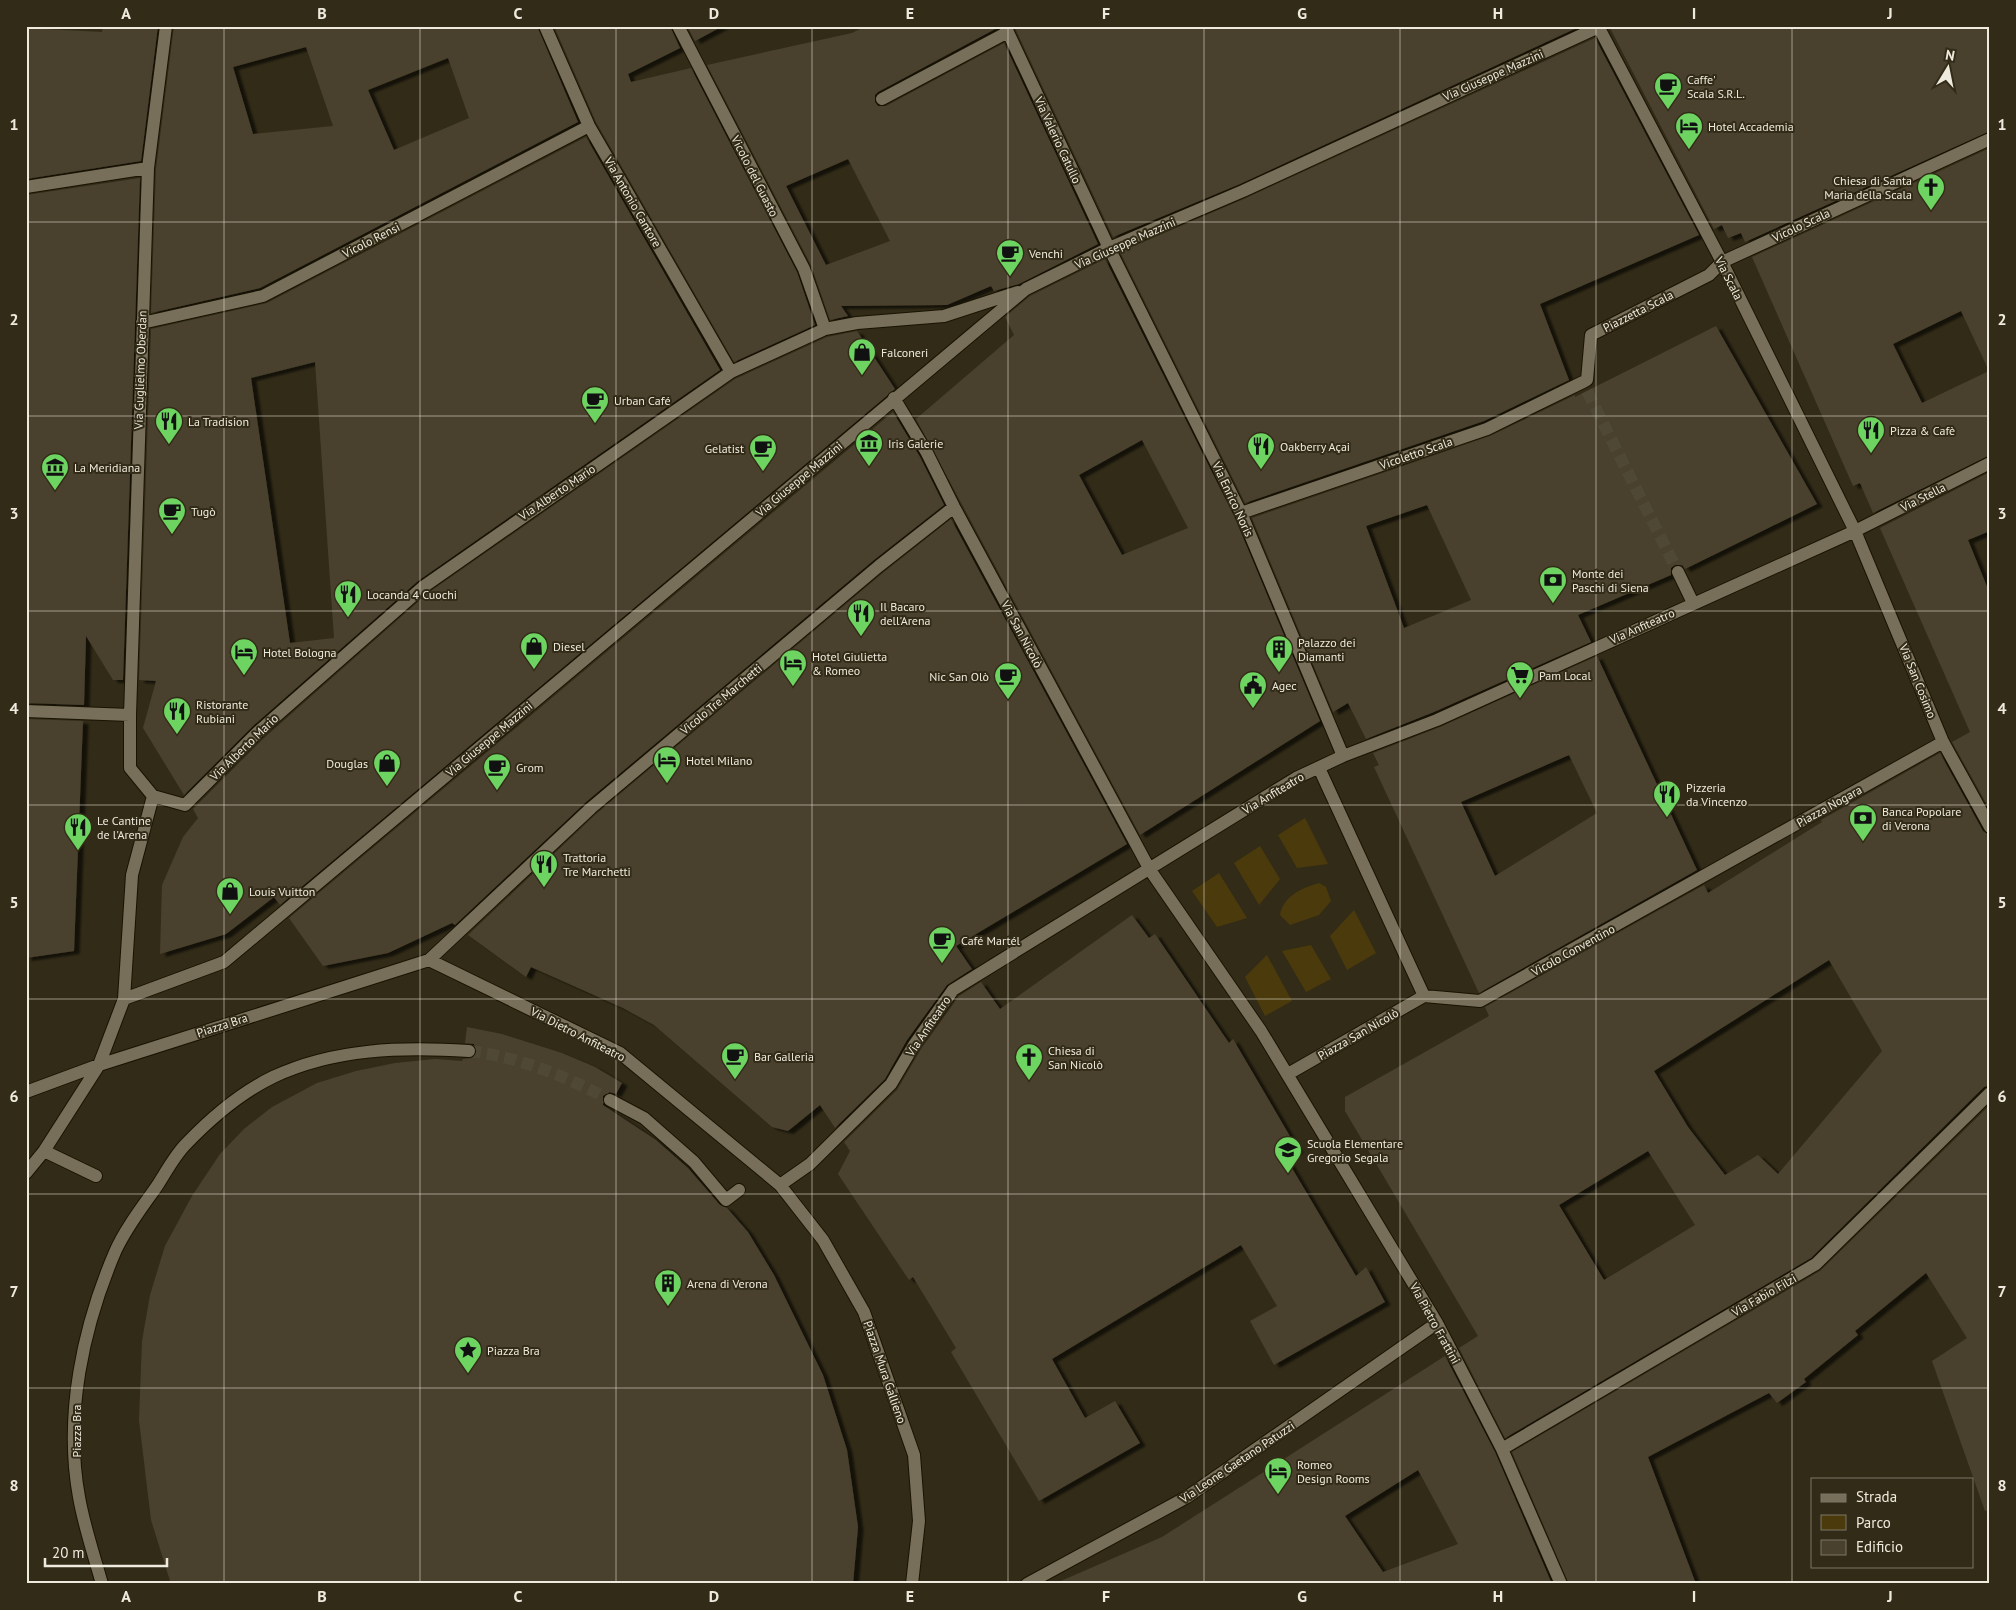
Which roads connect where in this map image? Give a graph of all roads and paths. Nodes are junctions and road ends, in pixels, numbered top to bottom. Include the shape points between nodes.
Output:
1 (166, 26) edge
2 (545, 26) edge
3 (678, 26) edge
4 (1599, 27) edge
5 (1007, 29) edge
6 (882, 99) dead end
7 (588, 126) junction
8 (1990, 139) edge
9 (148, 168) junction
10 (26, 187) edge
11 (1109, 248) junction
12 (1722, 262) junction
13 (1026, 289) junction
14 (142, 323) junction
15 (825, 329) junction
16 (731, 372) junction
17 (1586, 384) joint
18 (894, 398) junction
19 (1990, 463) edge
20 (954, 507) junction
21 (1240, 513) junction
22 (1856, 531) junction
23 (1678, 572) tunnel mouth
24 (1693, 603) junction
25 (26, 711) edge
26 (130, 715) junction
27 (1943, 742) junction
28 (1343, 756) junction
29 (1319, 768) junction
30 (153, 796) junction
31 (1990, 826) edge
32 (1150, 870) junction
33 (1715, 870) joint
34 (429, 960) junction
35 (1424, 996) junction
36 (124, 999) junction
37 (469, 1051) tunnel mouth
38 (99, 1065) junction
39 (1288, 1074) junction
40 (26, 1092) edge
41 (1990, 1093) edge
42 (610, 1100) tunnel mouth
43 (44, 1151) junction
44 (26, 1173) edge
45 (96, 1176) dead end
46 (780, 1185) junction
47 (738, 1190) dead end
48 (1437, 1323) junction
49 (1502, 1449) junction
50 (102, 1584) edge
51 (912, 1584) edge
52 (1027, 1584) edge
53 (1562, 1584) edge

1 - 9 street, Via Guglielmo Oberdan
2 - 7 street, Via Antonio Cantore
3 - 15 street, Vicolo del Guasto via 804,269
4 - 11 street, Via Giuseppe Mazzini via 1244,191
4 - 12 street, Via Scala
5 - 6 street, Via Valerio Catullo
5 - 11 street, Via Valerio Catullo
7 - 14 street, Vicolo Rensi via 263,296
7 - 16 street, Via Antonio Cantore
8 - 12 street, Vicolo Scala
9 - 10 street
9 - 14 street, Via Guglielmo Oberdan
11 - 13 street, Via Giuseppe Mazzini
11 - 21 street, Via Enrico Noris
12 - 17 street, Piazzetta Scala via 1709,275 1591,335
12 - 22 street, Via Scala
13 - 15 street, Via Alberto Mario via 944,316
13 - 18 street, Via Giuseppe Mazzini
14 - 26 street, Via Guglielmo Oberdan
15 - 16 street, Via Alberto Mario
16 - 30 street, Via Alberto Mario via 423,586 258,732 185,805
17 - 21 street, Vicoletto Scala via 1487,429
18 - 20 street, Via San Nicolò
18 - 36 street, Via Giuseppe Mazzini via 224,962
19 - 22 street, Via Stella
20 - 32 street, Via San Nicolò
20 - 34 street, Vicolo Tre Marchetti via 591,808
21 - 28 street, Via Enrico Noris
22 - 24 street, Via Anfiteatro
22 - 27 street, Via San Cosimo
23 - 24 street
24 - 28 street, Via Anfiteatro via 1437,720
25 - 26 street
26 - 30 street, Via Guglielmo Oberdan via 130,768
27 - 31 street, Via San Cosimo
27 - 33 street, Piazza Nogara
28 - 29 street, Via Anfiteatro
29 - 32 street, Via Anfiteatro via 1296,778
29 - 35 street
30 - 36 street via 132,875
32 - 39 street
32 - 46 street, Via Anfiteatro via 953,990 891,1084 810,1164
33 - 35 street, Vicolo Conventino via 1480,1001
34 - 38 street, Piazza Bra
34 - 46 street, Via Dietro Anfiteatro via 620,1053
35 - 39 street, Piazza San Nicolò
36 - 38 street
37 - 50 street, Piazza Bra via 412,1048 360,1052 315,1062 272,1078 230,1105 185,1144 116,1250 92,1315 77,1381 74,1440 79,1496
38 - 40 street, Piazza Bra
38 - 43 street
39 - 48 street, Via Pietro Frattini
41 - 49 street, Via Fabio Filzi via 1816,1264
42 - 47 street via 644,1118 694,1162 726,1200
43 - 44 street
43 - 45 street
46 - 51 street, Piazza Mura Gallieno via 824,1240 864,1312 914,1455 919,1521
48 - 49 street, Via Pietro Frattini
48 - 52 street, Via Leone Gaetano Patuzzi via 1187,1497
49 - 53 street, Via Pietro Frattini

